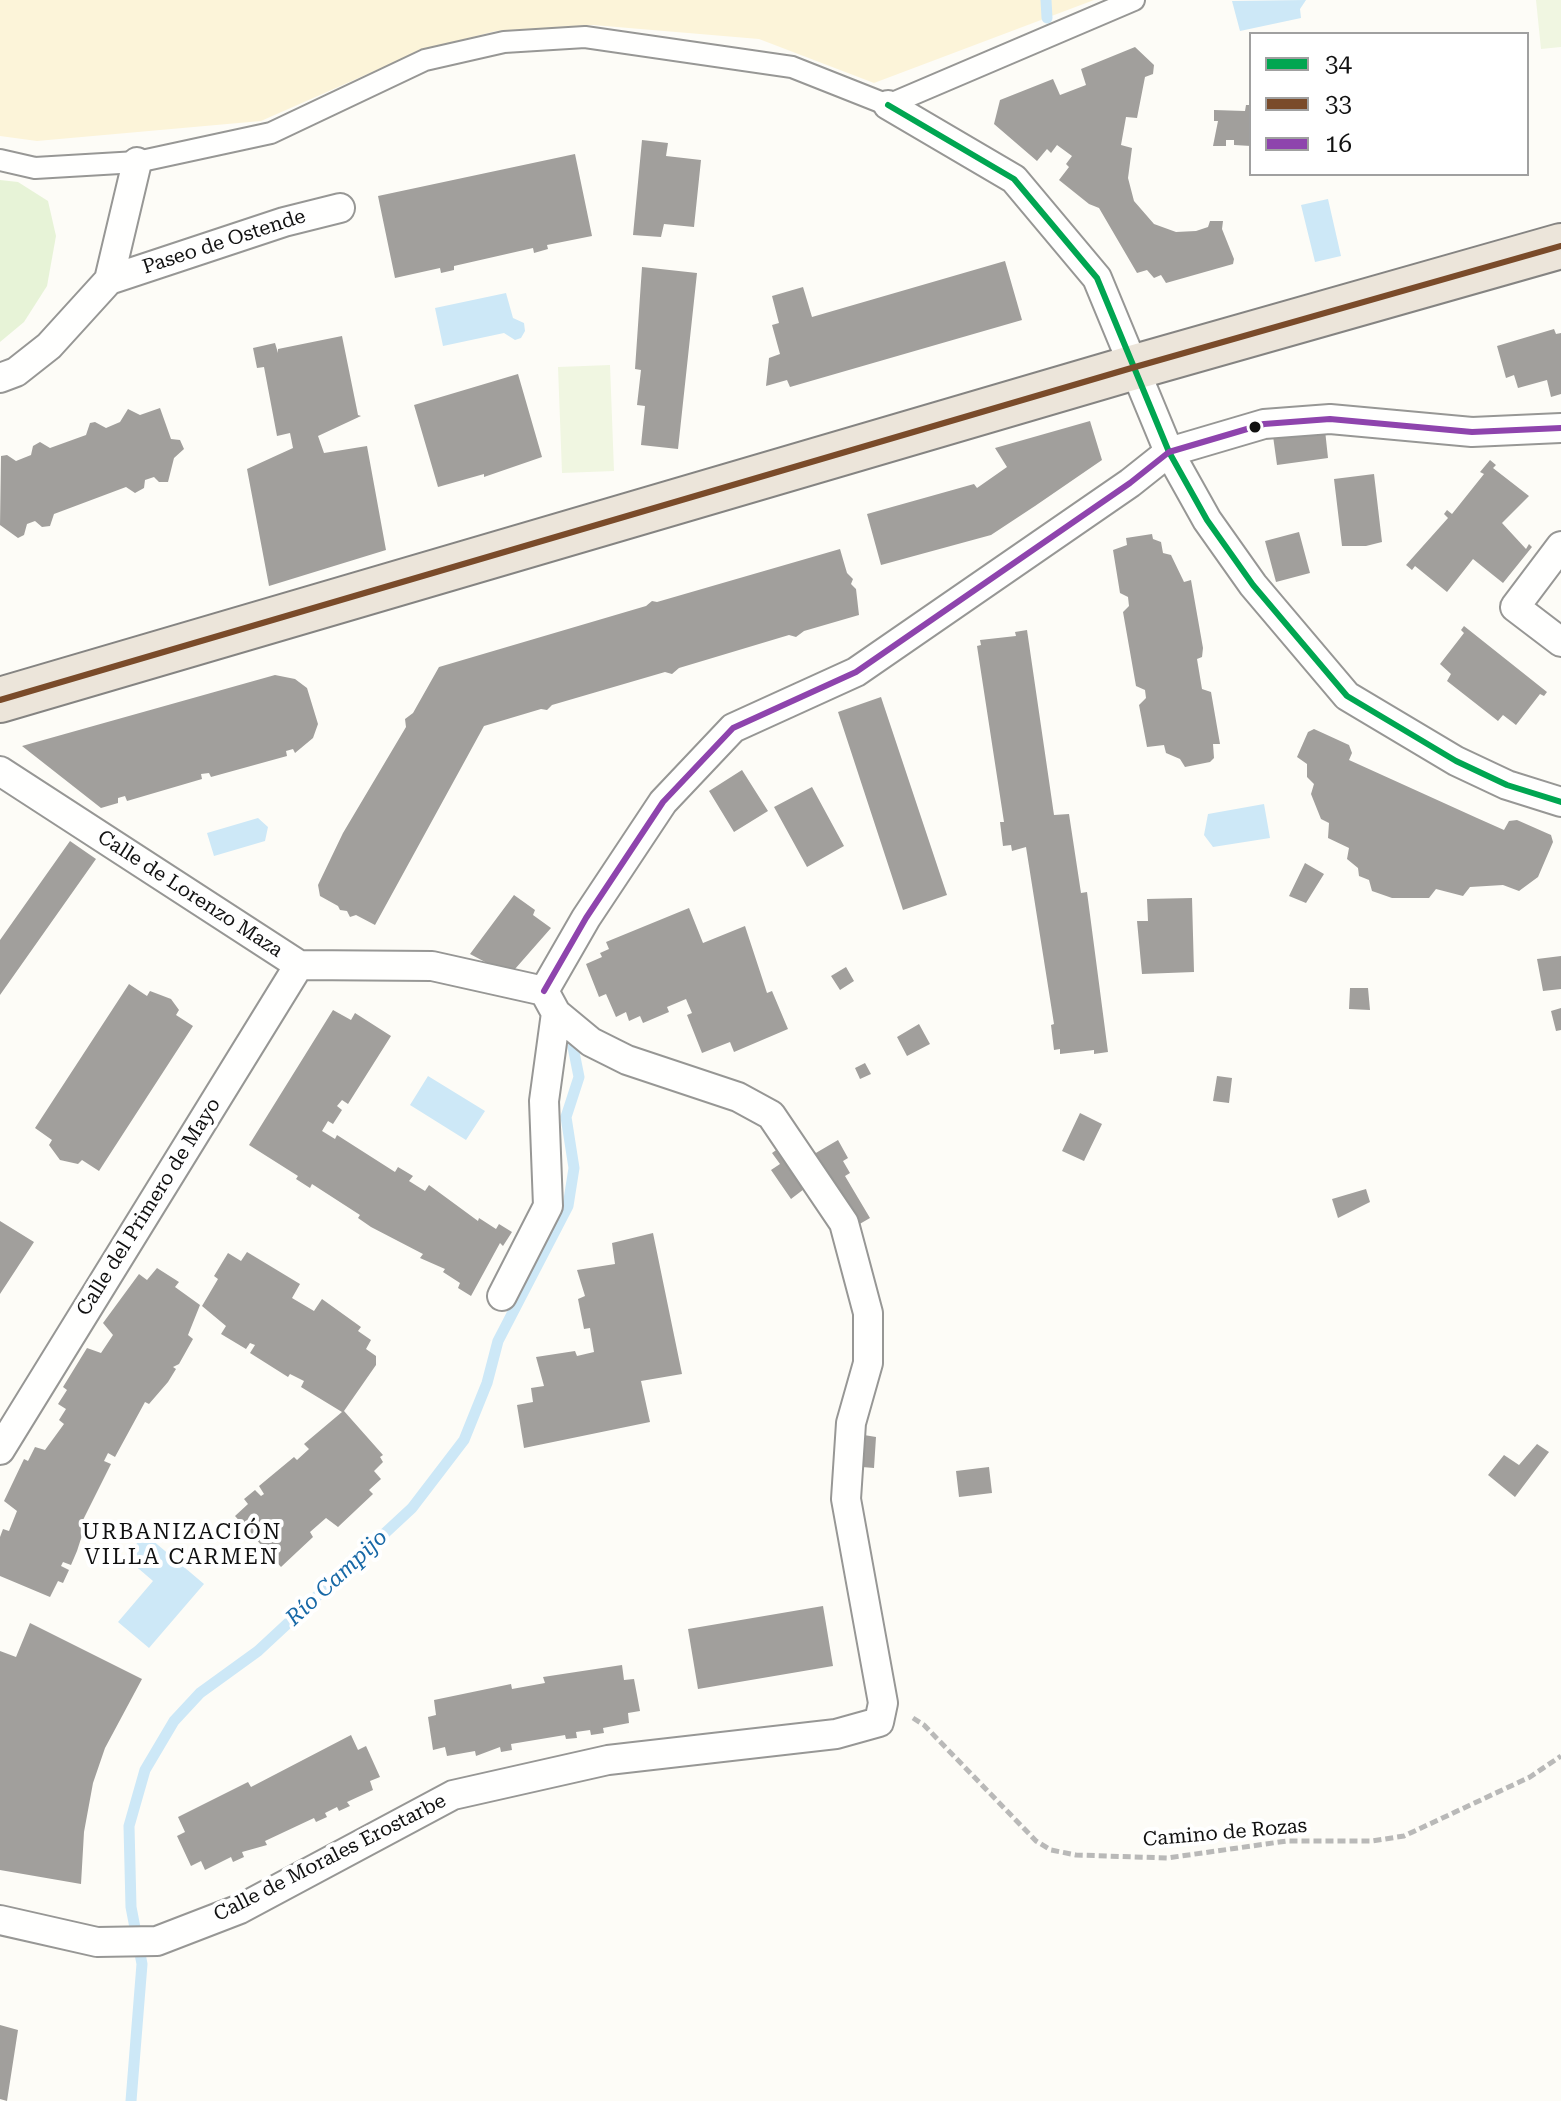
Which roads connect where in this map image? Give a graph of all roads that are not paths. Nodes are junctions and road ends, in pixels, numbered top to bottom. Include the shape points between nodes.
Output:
1 (1134, 0) edge
2 (888, 105) junction
3 (0, 160) edge
4 (137, 162) junction
5 (340, 208) dead end
6 (1561, 246) edge
7 (109, 280) junction
8 (1135, 367) junction
9 (0, 378) edge
10 (1561, 428) edge
11 (1169, 452) junction
12 (1561, 546) edge
13 (1561, 642) edge
14 (0, 700) edge
15 (0, 771) edge
16 (1561, 802) edge
17 (299, 965) junction
18 (550, 1002) junction
19 (502, 1296) dead end
20 (0, 1450) edge
21 (0, 1920) edge

1 - 2 street
2 - 4 street via 792,67 585,37 504,42 425,60 271,133
2 - 8 street via 1014,179 1097,278
3 - 4 street via 35,168
4 - 7 street
5 - 7 street, Paseo de Ostende
6 - 8 highway
7 - 9 street via 49,346
8 - 11 street
8 - 14 highway
10 - 11 street via 1472,432 1330,419 1264,424
11 - 16 street via 1207,520 1253,585 1347,696 1456,761
11 - 18 street via 856,672 733,728 663,802 586,918
12 - 13 street via 1515,607
15 - 17 street, Calle de Lorenzo Maza
17 - 18 street, Calle de Lorenzo Maza via 432,966
17 - 20 street, Calle del Primero de Mayo
18 - 19 street via 544,1101 548,1206
18 - 21 street, Calle de Morales Erostarbe via 591,1042 627,1060 738,1097 771,1115 844,1223 868,1313 868,1363 851,1423 846,1499 883,1703 879,1722 836,1734 608,1760 453,1795 240,1909 157,1941 97,1942

